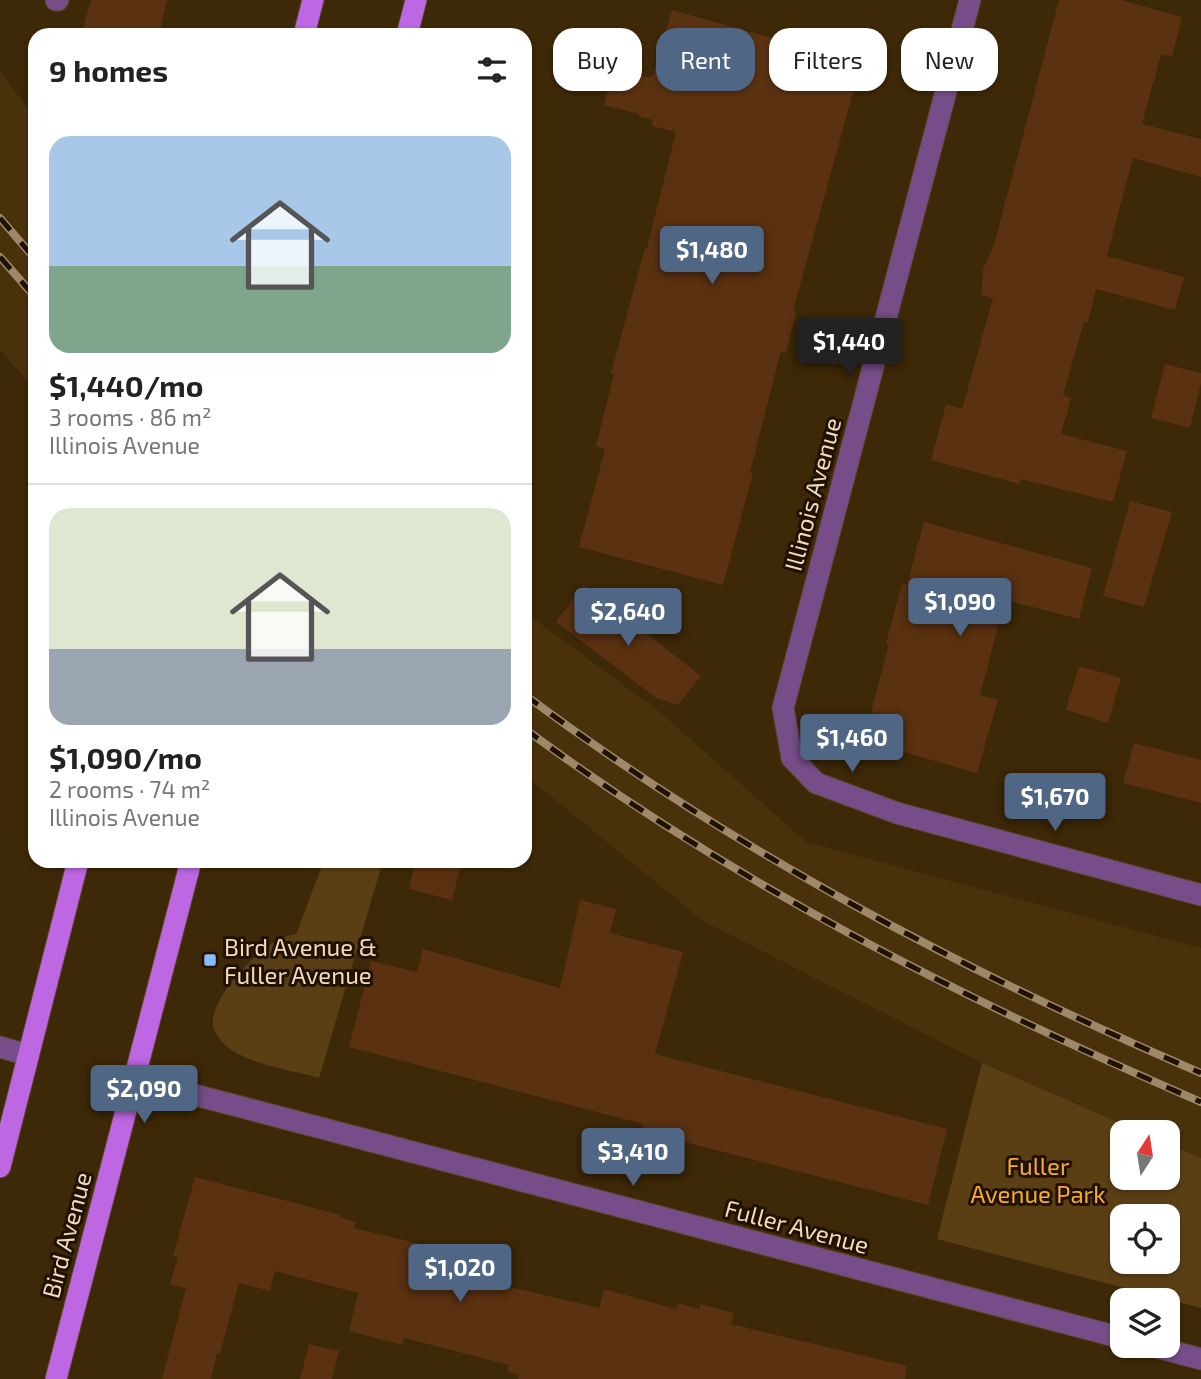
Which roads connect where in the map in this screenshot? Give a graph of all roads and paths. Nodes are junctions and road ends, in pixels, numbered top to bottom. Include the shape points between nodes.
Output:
1 (313, 0) edge
2 (416, 0) edge
3 (970, 0) edge
4 (305, 28) edge
5 (409, 28) edge
6 (76, 868) edge
7 (189, 868) edge
8 (1201, 895) edge
9 (0, 1047) edge
10 (28, 1055) junction
11 (134, 1079) junction
12 (0, 1167) edge
13 (1110, 1335) edge
14 (1180, 1353) edge
15 (1201, 1359) edge
16 (56, 1379) edge

1 - 4 main road
2 - 5 main road
3 - 8 street, Illinois Avenue via 783,708 792,758 816,783 897,813
6 - 10 main road
7 - 11 main road, Bird Avenue
9 - 10 street
10 - 12 main road
11 - 13 street, Fuller Avenue
11 - 16 main road, Bird Avenue
14 - 15 street

